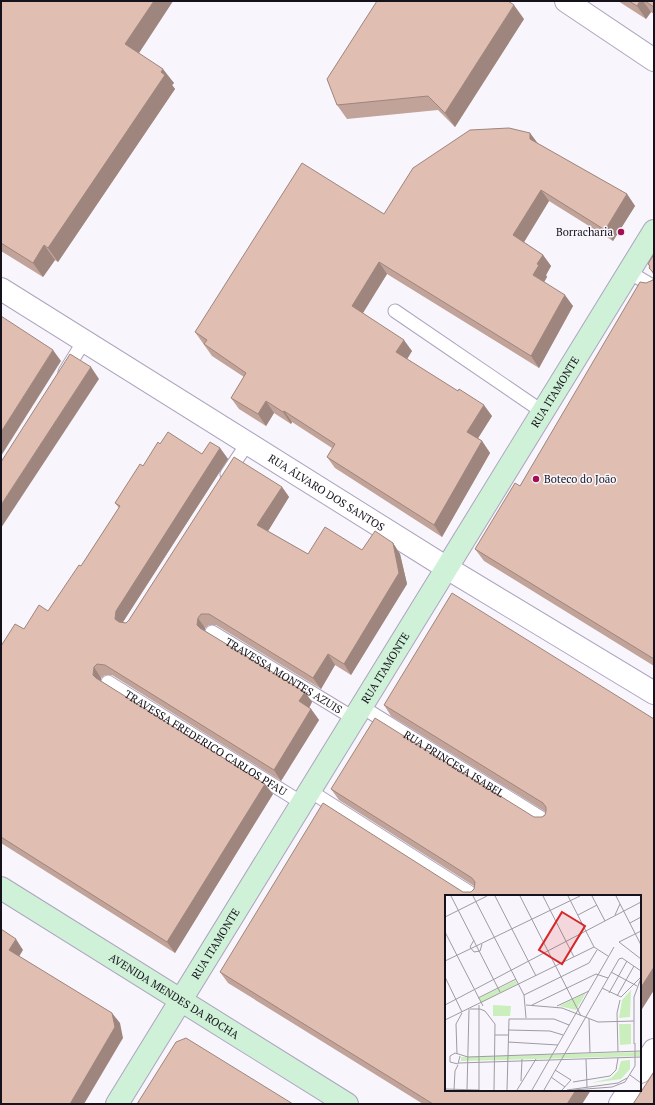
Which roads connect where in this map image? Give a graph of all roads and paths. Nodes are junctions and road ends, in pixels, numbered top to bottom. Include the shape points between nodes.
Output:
1 (566, 1) edge
2 (654, 60) edge
3 (654, 231) edge
4 (629, 272) junction
5 (654, 287) edge
6 (1, 289) edge
7 (395, 311) dead end
8 (84, 342) junction
9 (59, 380) edge
10 (543, 412) junction
11 (247, 444) junction
12 (222, 483) edge
13 (447, 568) junction
14 (212, 632) dead end
15 (108, 682) edge
16 (654, 693) edge
17 (358, 713) junction
18 (306, 797) junction
19 (546, 821) edge
20 (1, 888) edge
21 (473, 895) edge
22 (180, 1000) junction
23 (654, 1050) edge
24 (641, 1070) edge
25 (628, 1091) edge
26 (116, 1104) edge
27 (347, 1104) edge
28 (620, 1104) edge

1 - 2 street
3 - 4 street, RUA ITAMONTE
4 - 5 lane
4 - 10 street, RUA ITAMONTE
6 - 8 street, RUA ÁLVARO DOS SANTOS
7 - 10 lane
8 - 9 lane
8 - 11 street, RUA ÁLVARO DOS SANTOS
10 - 13 street, RUA ITAMONTE
11 - 12 lane
11 - 13 street, RUA ÁLVARO DOS SANTOS
13 - 16 street, RUA ÁLVARO DOS SANTOS
13 - 17 street, RUA ITAMONTE
14 - 17 lane, TRAVESSA MONTES AZUIS
15 - 18 lane, TRAVESSA FREDERICO CARLOS PFAU
17 - 18 street, RUA ITAMONTE
17 - 19 lane, RUA PRINCESA ISABEL
18 - 21 lane, TRAVESSA FREDERICO CARLOS PFAU
18 - 22 street, RUA ITAMONTE
20 - 22 street, AVENIDA MENDES DA ROCHA
22 - 26 street, RUA ITAMONTE
22 - 27 street, AVENIDA MENDES DA ROCHA
23 - 24 street
25 - 28 street

